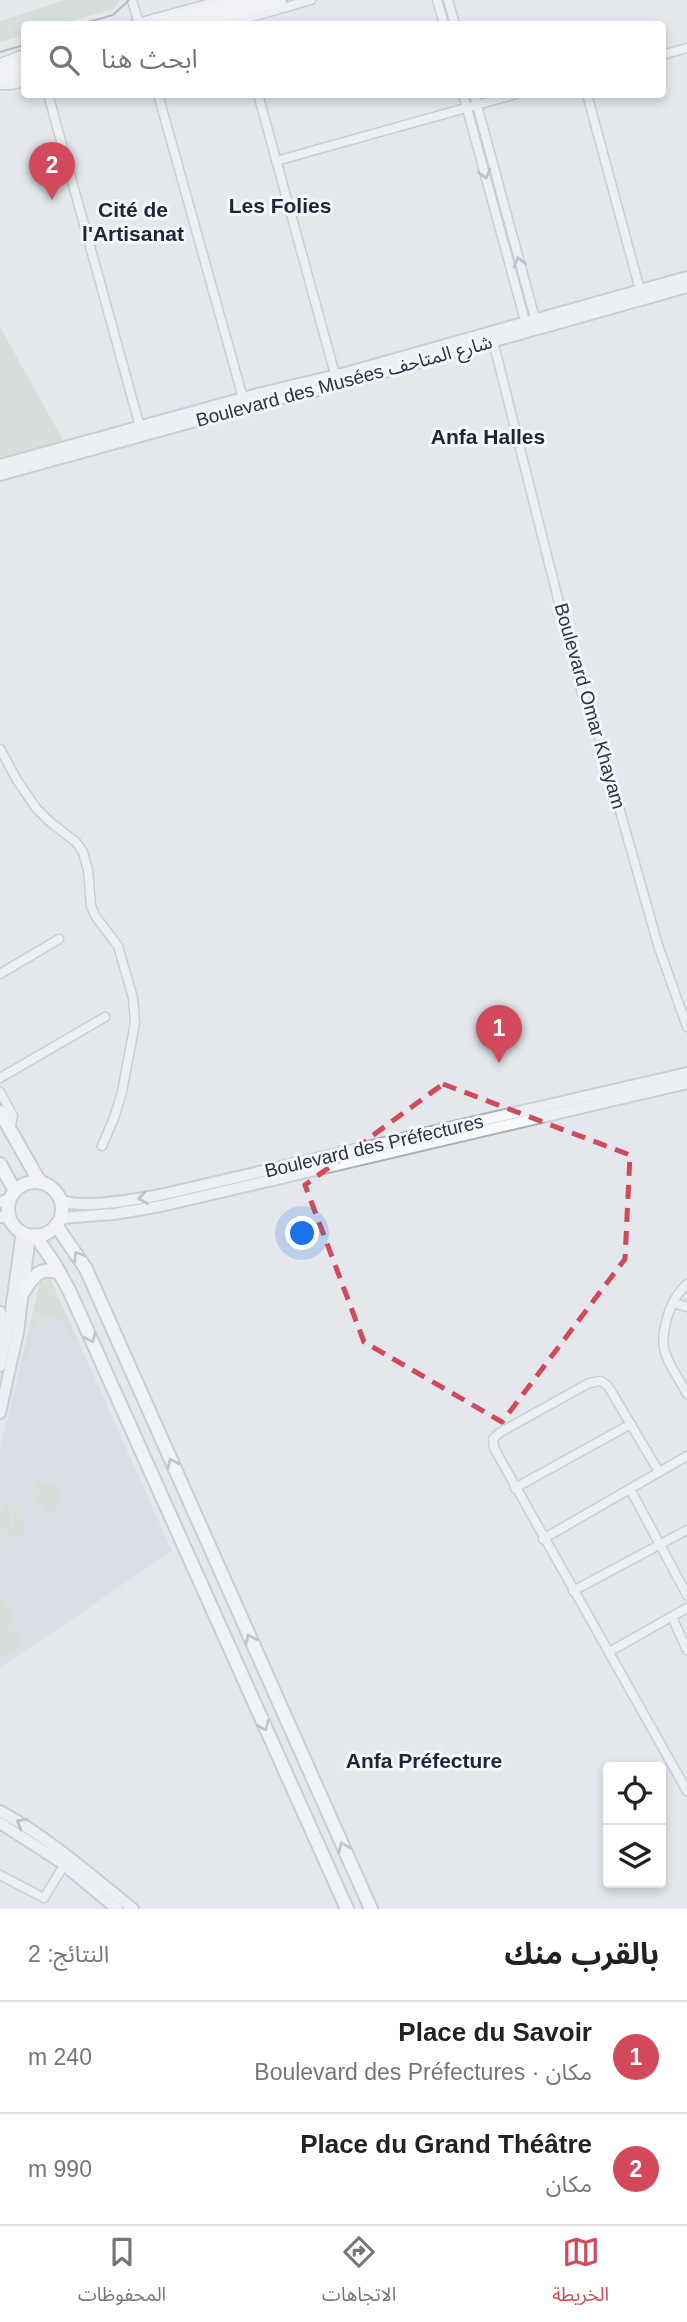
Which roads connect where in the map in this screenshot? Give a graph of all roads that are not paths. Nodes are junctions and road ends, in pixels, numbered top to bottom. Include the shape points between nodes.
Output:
1 (132, 0) edge
2 (248, 0) edge
3 (280, 0) edge
4 (311, 0) edge
5 (437, 0) edge
6 (448, 0) edge
7 (233, 11) edge
8 (136, 21) edge
9 (159, 21) edge
10 (173, 21) edge
11 (203, 21) edge
12 (443, 21) edge
13 (454, 21) edge
14 (687, 48) edge
15 (666, 54) edge
16 (21, 56) edge
17 (21, 62) edge
18 (0, 66) edge
19 (21, 73) edge
20 (0, 79) edge
21 (21, 83) edge
22 (0, 85) edge
23 (49, 98) edge
24 (159, 98) edge
25 (259, 98) edge
26 (464, 98) edge
27 (475, 98) edge
28 (502, 98) edge
29 (588, 98) edge
30 (477, 105) junction
31 (467, 108) junction
32 (276, 161) junction
33 (687, 277) edge
34 (687, 287) edge
35 (639, 290) junction
36 (531, 325) junction
37 (494, 341) junction
38 (337, 380) junction
39 (243, 398) junction
40 (140, 427) junction
41 (0, 465) edge
42 (0, 475) edge
43 (0, 749) edge
44 (60, 940) dead end
45 (0, 974) edge
46 (105, 1017) dead end
47 (687, 1027) edge
48 (687, 1073) edge
49 (0, 1078) edge
50 (687, 1083) edge
51 (0, 1092) edge
52 (0, 1112) edge
53 (519, 1117) junction
54 (10, 1130) junction
55 (102, 1146) dead end
56 (0, 1164) edge
57 (42, 1183) junction
58 (9, 1197) edge
59 (61, 1200) junction
60 (5, 1218) edge
61 (58, 1222) junction
62 (29, 1234) junction
63 (60, 1273) junction
64 (687, 1284) edge
65 (23, 1293) junction
66 (673, 1303) junction
67 (687, 1307) edge
68 (0, 1312) edge
69 (4, 1352) junction
70 (0, 1366) edge
71 (675, 1372) junction
72 (687, 1375) edge
73 (687, 1394) edge
74 (0, 1413) edge
75 (631, 1424) junction
76 (687, 1456) edge
77 (659, 1472) junction
78 (515, 1488) junction
79 (629, 1489) junction
80 (687, 1530) edge
81 (543, 1539) junction
82 (206, 1541) junction
83 (660, 1544) junction
84 (186, 1552) junction
85 (228, 1590) junction
86 (573, 1591) junction
87 (687, 1595) edge
88 (208, 1600) junction
89 (687, 1608) edge
90 (672, 1617) junction
91 (687, 1650) edge
92 (609, 1652) junction
93 (687, 1791) edge
94 (0, 1811) edge
95 (0, 1823) edge
96 (64, 1865) junction
97 (0, 1875) edge
98 (117, 1909) edge
99 (133, 1909) edge
100 (347, 1909) edge
101 (371, 1909) edge

1 - 8 street
2 - 7 main road
3 - 7 main road
4 - 7 street
5 - 12 street
6 - 13 street
7 - 9 street
7 - 10 main road
7 - 11 main road
14 - 15 street
16 - 18 street
17 - 18 main road
19 - 20 main road
21 - 22 street
23 - 40 street
24 - 39 street
25 - 32 street
26 - 31 street
27 - 30 street
28 - 30 street
29 - 35 street
30 - 31 street
36 -> 30 street
31 - 32 street
31 -> 36 street
32 - 38 street
33 - 35 street, Boulevard des Musées شارع المتاحف
34 - 36 street, Boulevard des Musées شارع المتاحف
35 - 36 street, Boulevard des Musées شارع المتاحف
36 - 37 street, Boulevard des Musées شارع المتاحف
36 - 38 street, Boulevard des Musées شارع المتاحف
37 - 38 street, Boulevard des Musées شارع المتاحف
37 - 47 street, Boulevard Omar Khayam via 582,694 594,719 658,945
38 - 39 street, Boulevard des Musées شارع المتاحف
38 - 42 street, Boulevard des Musées شارع المتاحف
39 - 40 street, Boulevard des Musées شارع المتاحف
40 - 41 street, Boulevard des Musées شارع المتاحف
43 - 55 street via 36,808 83,852 91,906 118,946 133,998 135,1023 122,1092
44 - 45 street
46 - 49 street
48 - 53 street, Boulevard des Préfectures
50 - 53 street, Boulevard des Préfectures
51 - 54 street via 13,1116
52 - 54 main road
53 -> 59 street, Boulevard des Préfectures via 143,1198
53 - 61 street, Boulevard des Préfectures via 153,1208
54 - 57 main road
56 - 58 main road
57 - 58 main road via 28,1183
57 - 59 main road
58 - 60 main road
59 - 61 main road
60 - 62 main road
61 - 62 main road via 44,1234
82 -> 61 main road via 86,1269
62 - 63 main road
62 - 65 street
62 - 69 street
63 - 65 main road via 36,1273
63 -> 84 main road
64 - 66 street
65 - 74 street
66 - 67 street
66 - 71 street via 662,1345
68 - 69 street
69 - 70 street
71 - 72 street
71 - 73 street
75 - 77 street
75 - 78 street
75 - 78 street via 606,1384 592,1381 493,1439
76 - 77 street
77 - 79 street
78 - 81 street
79 - 81 street
79 - 83 street
80 - 83 street
81 - 86 street
82 - 84 main road
82 - 85 main road
83 - 86 street
83 - 87 street
84 - 88 main road
85 - 88 main road
101 -> 85 main road
86 - 92 street
88 -> 100 main road
89 - 90 street
90 - 91 street
90 - 92 street
92 - 93 street
99 -> 94 street via 59,1848
95 - 96 street
96 - 97 street via 44,1898
96 - 98 street

